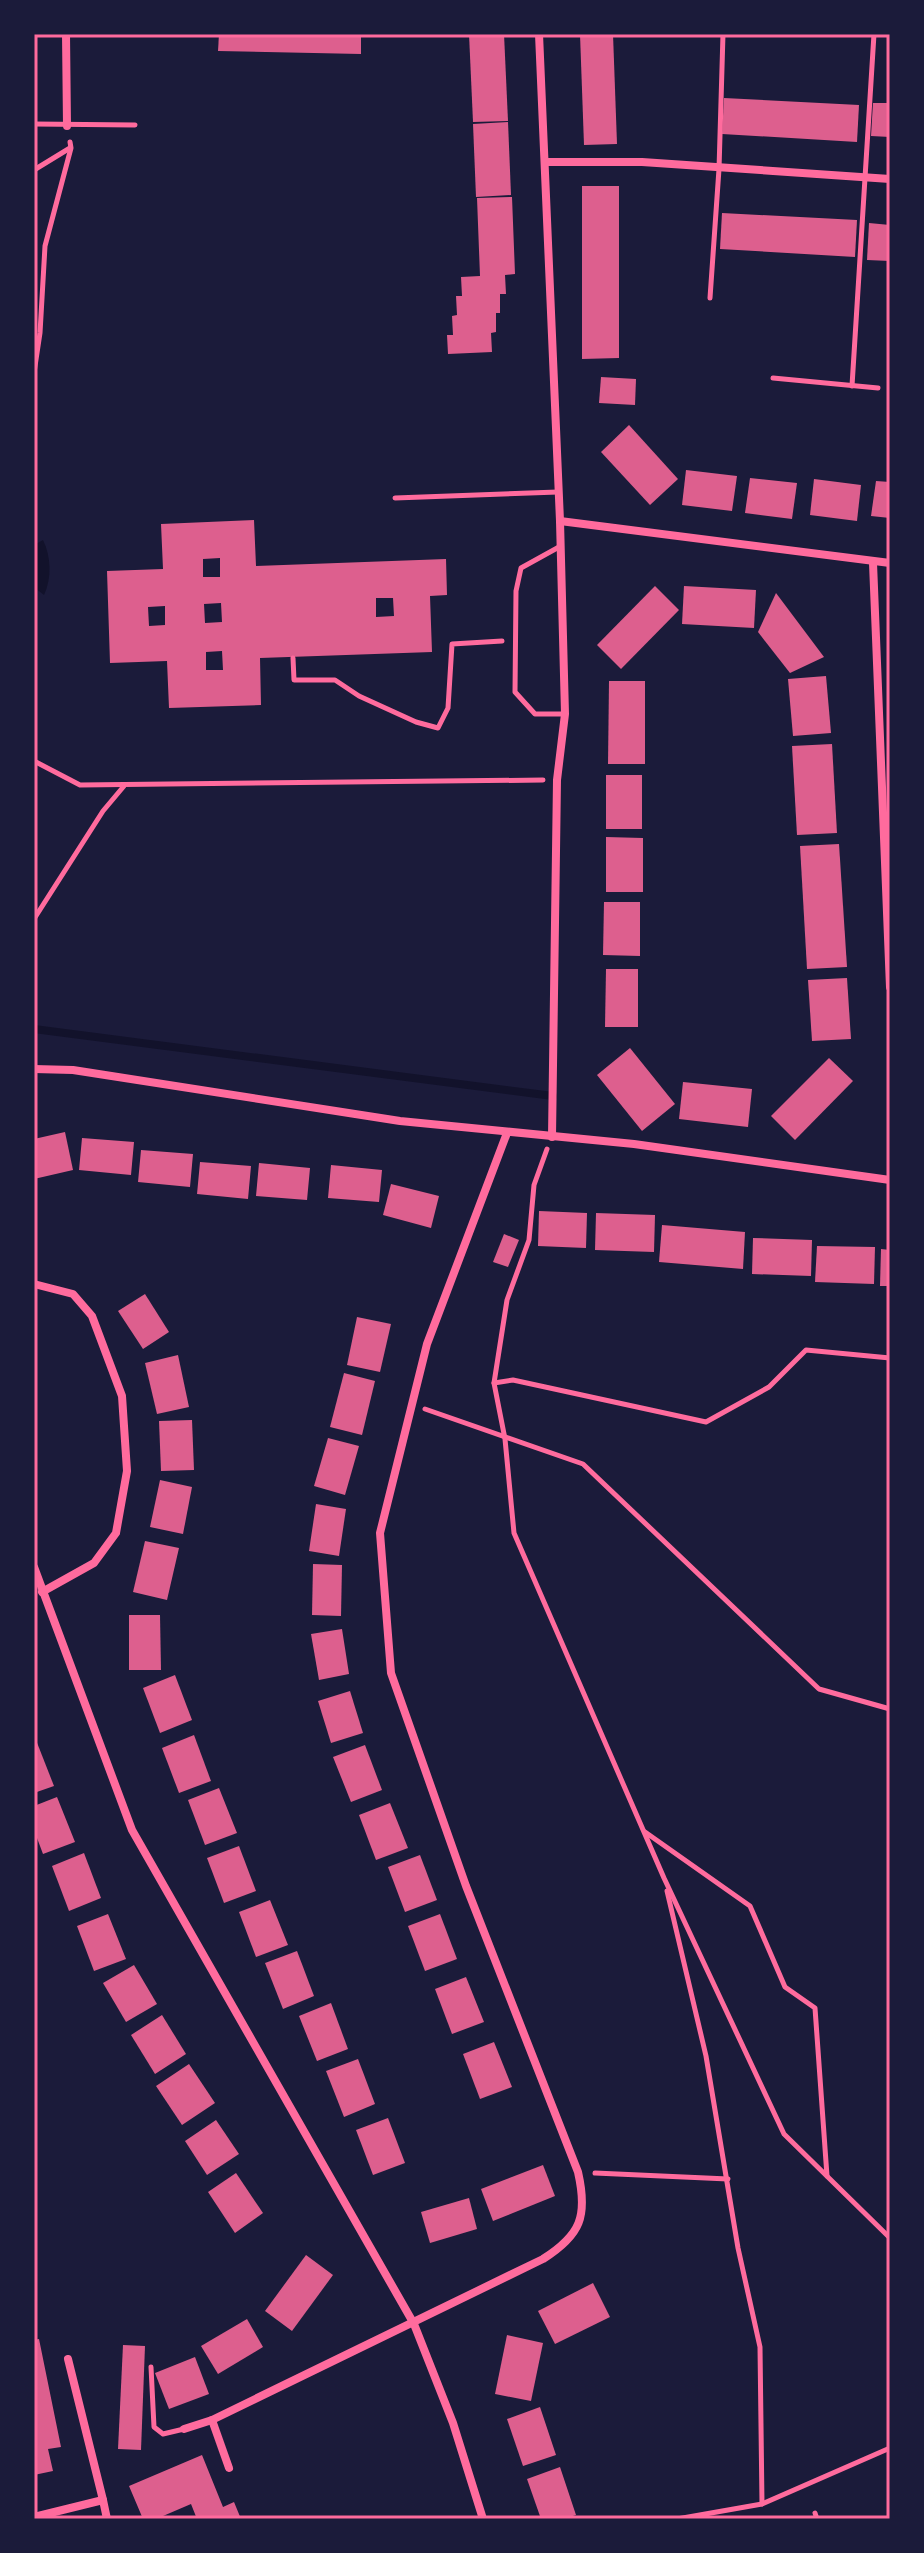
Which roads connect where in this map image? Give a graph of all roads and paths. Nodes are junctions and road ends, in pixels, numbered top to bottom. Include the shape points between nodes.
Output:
1 (66, 34) edge
2 (539, 34) edge
3 (723, 34) edge
4 (874, 34) edge
5 (34, 124) edge
6 (135, 125) dead end
7 (67, 126) junction
8 (71, 148) junction
9 (545, 162) junction
10 (719, 169) junction
11 (34, 170) edge
12 (865, 177) junction
13 (890, 179) edge
14 (710, 298) dead end
15 (37, 335) edge
16 (34, 373) edge
17 (773, 378) dead end
18 (852, 386) junction
19 (878, 388) dead end
20 (559, 492) junction
21 (395, 498) dead end
22 (560, 521) junction
23 (559, 547) junction
24 (873, 563) junction
25 (890, 563) edge
26 (515, 640) junction
27 (293, 658) dead end
28 (565, 714) junction
29 (34, 761) edge
30 (557, 780) junction
31 (125, 785) junction
32 (34, 919) edge
33 (890, 987) edge
34 (34, 1069) edge
35 (507, 1133) junction
36 (552, 1137) junction
37 (890, 1180) edge
38 (34, 1284) edge
39 (890, 1358) edge
40 (494, 1383) junction
41 (412, 1404) junction
42 (505, 1439) junction
43 (34, 1567) edge
44 (42, 1592) junction
45 (890, 1709) edge
46 (644, 1832) junction
47 (664, 1878) junction
48 (578, 2172) junction
49 (827, 2176) junction
50 (728, 2179) junction
51 (890, 2238) edge
52 (414, 2324) junction
53 (68, 2359) dead end
54 (151, 2367) dead end
55 (212, 2420) junction
56 (184, 2429) joint
57 (890, 2448) edge
58 (229, 2468) dead end
59 (103, 2500) junction
60 (762, 2504) junction
61 (34, 2517) edge
62 (107, 2519) edge
63 (483, 2519) edge
64 (677, 2519) edge

1 - 7 street
2 - 9 street
3 - 10 lane
4 - 12 lane
5 - 7 lane
6 - 7 lane
7 - 8 path
8 - 11 path
8 - 15 path via 45,246
9 - 10 street
9 - 20 street
10 - 12 street
10 - 14 lane
12 - 13 street
12 - 18 lane
15 - 16 path
17 - 18 lane
18 - 19 lane
20 - 21 lane
20 - 22 street
22 - 23 street
22 - 24 street
23 - 26 lane via 521,568
23 - 28 street
24 - 25 street
24 - 33 street
26 - 27 path via 452,644 448,708 438,728 359,696 335,680 294,680
26 - 28 lane via 515,692 535,714
28 - 30 street
29 - 31 path via 80,785
30 - 31 path
30 - 36 street
31 - 32 path
34 - 35 street via 73,1070
35 - 36 street
35 - 41 street via 427,1344
36 - 37 street
36 - 40 path via 534,1185 529,1240 507,1300
38 - 44 street via 73,1294 92,1316 122,1396 127,1471 116,1533 94,1563
39 - 40 path via 806,1350 769,1387 706,1422 513,1380
40 - 42 path
41 - 42 path
41 - 48 street via 380,1533 391,1673 466,1886
42 - 45 path via 583,1464 819,1689
42 - 46 path via 514,1533
43 - 44 street
44 - 52 street via 132,1830
46 - 47 path
46 - 49 path via 750,1906 785,1987 815,2008
47 - 49 path via 784,2134
47 - 50 path via 706,2056
48 - 50 path
48 - 52 street via 584,2197 579,2224 566,2244
49 - 51 path
50 - 60 path via 760,2347
52 - 55 street
52 - 63 street
53 - 59 street
54 - 56 lane via 154,2427 163,2434
55 - 56 street
55 - 58 street
57 - 60 path
59 - 61 street
59 - 62 street
60 - 64 path

